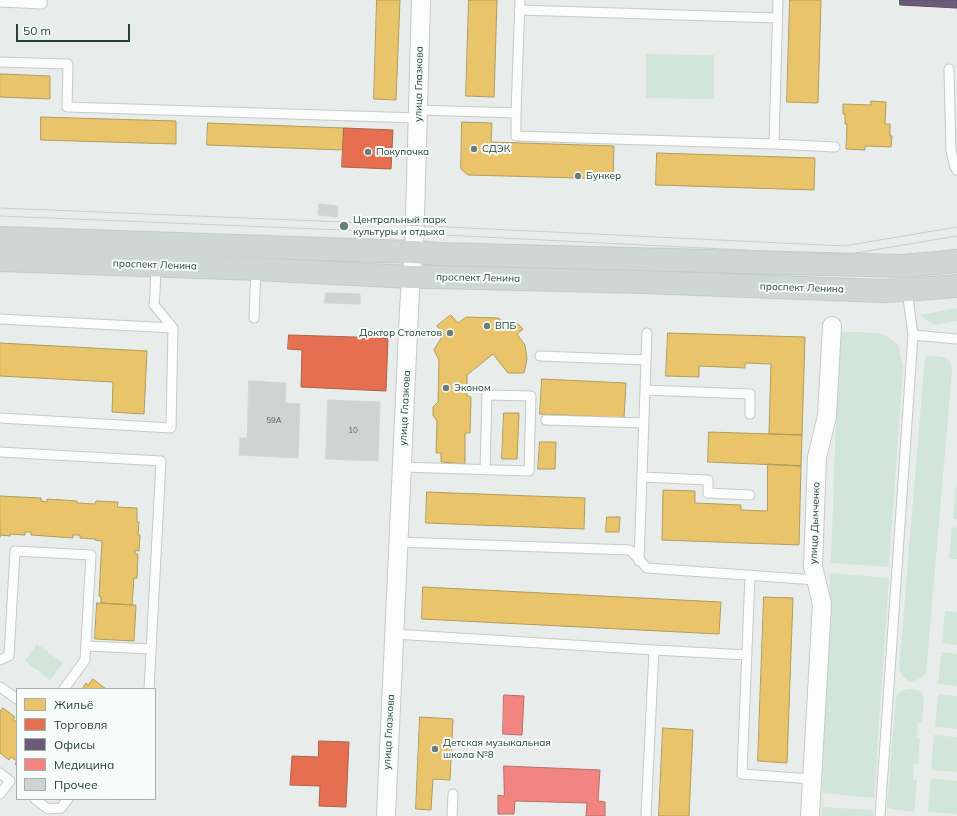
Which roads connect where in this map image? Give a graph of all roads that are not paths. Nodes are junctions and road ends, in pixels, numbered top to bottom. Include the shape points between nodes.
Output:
1 (42, 0) edge
2 (421, 0) edge
3 (778, 0) edge
4 (0, 2) edge
5 (519, 5) edge
6 (777, 18) junction
7 (0, 62) edge
8 (949, 69) dead end
9 (516, 113) junction
10 (418, 114) junction
11 (774, 144) junction
12 (835, 147) dead end
13 (957, 170) edge
14 (0, 238) edge
15 (414, 252) junction
16 (0, 260) edge
17 (957, 261) edge
18 (156, 265) junction
19 (256, 269) junction
20 (411, 278) junction
21 (957, 286) edge
22 (907, 290) junction
23 (254, 318) dead end
24 (0, 319) edge
25 (832, 326) dead end
26 (173, 328) junction
27 (647, 333) dead end
28 (913, 336) junction
29 (957, 339) edge
30 (540, 356) dead end
31 (646, 360) junction
32 (645, 390) junction
33 (750, 414) dead end
34 (0, 418) edge
35 (546, 420) dead end
36 (644, 423) junction
37 (0, 452) edge
38 (402, 467) junction
39 (484, 470) junction
40 (642, 477) junction
41 (750, 495) dead end
42 (398, 542) junction
43 (639, 561) junction
44 (750, 575) junction
45 (816, 580) junction
46 (394, 634) junction
47 (86, 646) junction
48 (151, 649) junction
49 (654, 650) junction
50 (747, 655) junction
51 (0, 660) edge
52 (0, 687) edge
53 (65, 688) edge
54 (149, 688) edge
55 (16, 698) edge
56 (0, 773) edge
57 (812, 779) junction
58 (14, 783) edge
59 (0, 794) edge
60 (453, 794) dead end
61 (36, 800) edge
62 (67, 800) edge
63 (386, 816) edge
64 (452, 816) edge
65 (646, 816) edge
66 (810, 816) edge
67 (880, 816) edge

1 - 4 lane via 42,4
2 - 10 street, улица Глазкова
3 - 6 lane
5 - 6 lane
5 - 9 lane
6 - 11 lane
7 - 10 lane via 68,64 67,107
8 - 13 lane via 951,151
9 - 10 lane
9 - 11 lane via 516,136
10 - 15 street, улица Глазкова
11 - 12 lane
14 - 15 main road
15 - 17 main road via 903,266
15 - 20 street, улица Глазкова
16 - 18 main road, проспект Ленина
18 - 19 main road, проспект Ленина
18 - 26 lane via 154,305
19 - 20 main road, проспект Ленина
19 - 23 lane
20 - 22 main road, проспект Ленина
20 - 38 street, улица Глазкова
21 - 22 main road, проспект Ленина
22 - 28 lane
24 - 26 lane
25 - 45 street, улица Дымченко via 827,416 817,457 813,567
26 - 34 lane via 170,428
27 - 31 lane
28 - 29 lane
28 - 67 lane
30 - 31 lane
31 - 32 lane
32 - 33 lane via 750,394
32 - 36 lane
35 - 36 lane
36 - 40 lane
37 - 48 lane via 161,461
38 - 39 lane
38 - 42 street, улица Глазкова
39 - 39 lane via 529,472 531,396 487,395
40 - 41 lane via 708,480 708,494
40 - 43 lane
42 - 43 lane via 630,550
42 - 46 street, улица Глазкова
43 - 44 lane via 646,568
44 - 45 lane
44 - 50 lane
45 - 57 street, улица Дымченко via 822,604
46 - 49 lane
46 - 63 street, улица Глазкова
47 - 48 lane
47 - 51 lane via 91,555 15,551 9,656
47 - 53 lane via 85,660
48 - 54 lane
49 - 50 lane
49 - 65 lane
50 - 57 lane via 742,774
52 - 55 lane
56 - 58 lane
57 - 66 street, улица Дымченко
58 - 59 lane
60 - 64 lane
61 - 62 lane via 48,809 61,808

